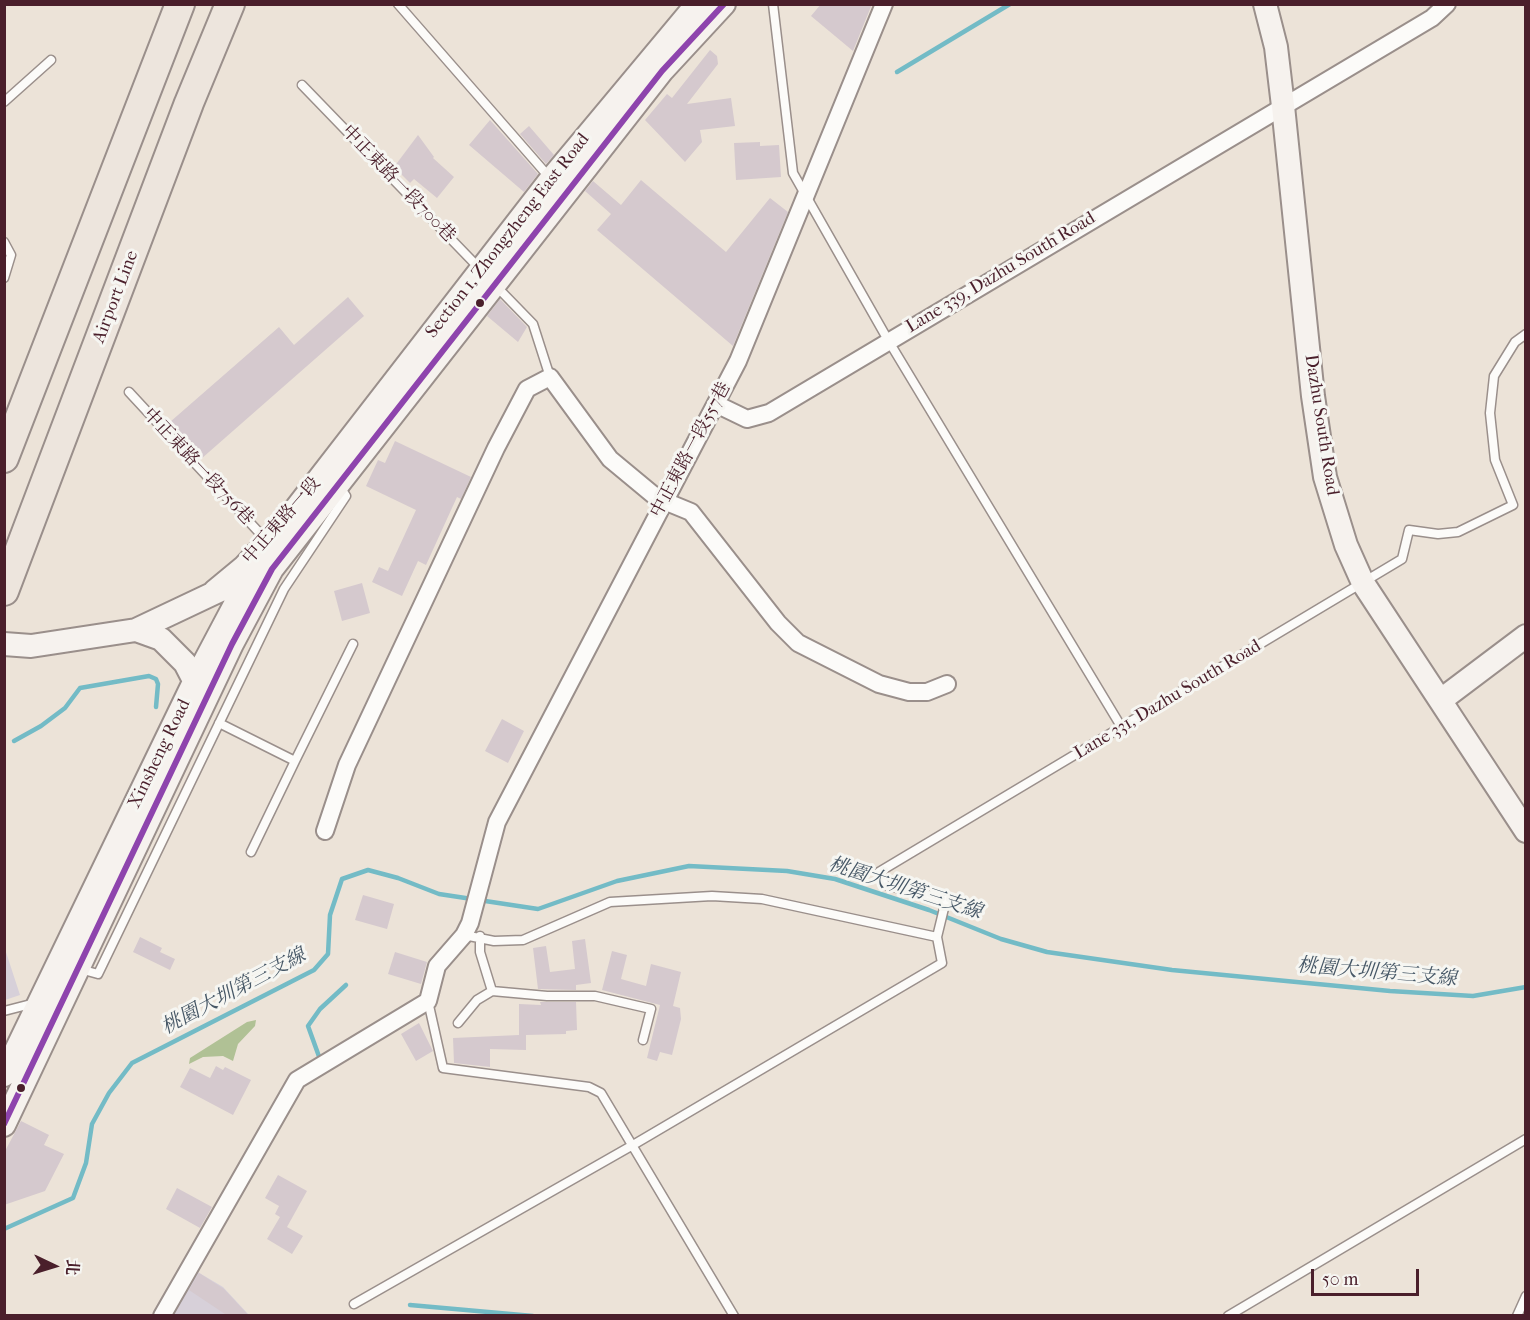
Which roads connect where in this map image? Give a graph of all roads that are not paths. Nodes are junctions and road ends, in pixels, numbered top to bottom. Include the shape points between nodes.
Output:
1 (180, 4) edge
2 (230, 4) edge
3 (398, 4) edge
4 (698, 4) edge
5 (724, 4) edge
6 (772, 4) edge
7 (884, 4) edge
8 (1265, 4) edge
9 (1447, 4) edge
10 (51, 60) dead end
11 (303, 85) dead end
12 (4, 102) edge
13 (1283, 106) junction
14 (551, 179) junction
15 (806, 199) junction
16 (4, 243) edge
17 (487, 277) junction
18 (4, 278) edge
19 (1526, 334) edge
20 (888, 340) junction
21 (550, 377) junction
22 (129, 392) dead end
23 (716, 404) junction
24 (4, 458) edge
25 (331, 477) junction
26 (665, 501) junction
27 (267, 542) junction
28 (272, 569) junction
29 (249, 578) junction
30 (1363, 583) junction
31 (4, 591) edge
32 (215, 591) junction
33 (136, 630) junction
34 (1526, 636) edge
35 (4, 644) edge
36 (353, 644) dead end
37 (195, 680) junction
38 (947, 684) dead end
39 (1441, 700) junction
40 (204, 703) junction
41 (219, 723) junction
42 (1122, 728) junction
43 (295, 761) junction
44 (325, 831) dead end
45 (1526, 831) edge
46 (251, 852) dead end
47 (471, 931) junction
48 (937, 937) junction
49 (69, 964) junction
50 (492, 991) junction
51 (428, 1001) junction
52 (41, 1002) junction
53 (4, 1011) edge
54 (458, 1023) dead end
55 (643, 1040) dead end
56 (4, 1075) edge
57 (4, 1125) edge
58 (1526, 1138) edge
59 (633, 1145) junction
60 (1526, 1296) edge
61 (354, 1304) dead end
62 (162, 1316) edge
63 (734, 1316) edge
64 (1228, 1316) edge
65 (1517, 1316) edge

1 - 24 highway
2 - 31 highway, Airport Line
3 - 14 lane
4 - 14 main road, Section 1, Zhongzheng East Road
5 - 17 main road, Section 1, Zhongzheng East Road
6 - 15 lane via 793,173
7 - 15 street, 中正東路一段557巷
8 - 13 main road, Dazhu South Road via 1276,47
9 - 13 street, Lane 339, Dazhu South Road via 1432,18
10 - 12 lane
11 - 17 lane, 中正東路一段700巷
13 - 20 street, Lane 339, Dazhu South Road
13 - 30 main road, Dazhu South Road via 1325,477 1346,545
14 - 17 main road, Section 1, Zhongzheng East Road
15 - 20 lane
15 - 23 street, 中正東路一段557巷
16 - 18 lane via 11,255
17 - 21 lane, 中正東路一段700巷 via 533,324
17 - 25 main road, Section 1, Zhongzheng East Road
19 - 30 lane, Lane 331, Dazhu South Road via 1515,342 1494,376 1490,413 1495,460 1513,505 1458,532 1409,530 1402,559
20 - 23 street, Lane 339, Dazhu South Road via 769,413 747,419
20 - 42 lane
21 - 26 street via 610,459
21 - 44 street via 527,389 496,448 346,765
22 - 27 lane, 中正東路一段756巷
23 - 26 street, 中正東路一段557巷
25 - 27 main road, 中正東路一段
25 - 28 main road, Section 1, Zhongzheng East Road
25 - 29 main road, 中正東路一段
25 - 41 lane via 346,496 284,589
26 - 38 street via 691,512 777,623 798,643 879,684 927,692
26 - 47 street, 中正東路一段557巷 via 497,822
27 - 32 main road, 中正東路一段
28 - 29 main road
28 - 40 main road, Section 1, Zhongzheng East Road
29 - 32 main road
29 - 37 main road, 中正東路一段
30 - 39 main road, Dazhu South Road
30 - 42 lane, Lane 331, Dazhu South Road
32 - 33 main road
33 - 35 main road via 31,646
33 - 37 main road via 161,639 185,663
34 - 39 main road
36 - 43 lane
37 - 40 main road, Xinsheng Road
37 - 49 main road, Xinsheng Road
39 - 45 main road, Dazhu South Road
40 - 49 main road, Xinsheng Road
41 - 43 lane
41 - 49 lane via 98,974
42 - 48 lane, Lane 331, Dazhu South Road via 879,872 885,885 946,900
43 - 46 lane
47 - 48 lane via 494,941 522,940 610,902 712,896 762,899
47 - 50 lane
47 - 51 street via 437,966
48 - 59 lane via 942,963
49 - 52 main road, Xinsheng Road
49 - 57 main road, Xinsheng Road
50 - 54 lane via 477,1000
50 - 55 lane via 594,996 651,1009
51 - 59 lane via 443,1068 589,1087 601,1093
51 - 62 street via 297,1080
52 - 53 lane
52 - 56 main road, Xinsheng Road
58 - 64 lane
59 - 61 lane
59 - 63 lane
60 - 65 lane

